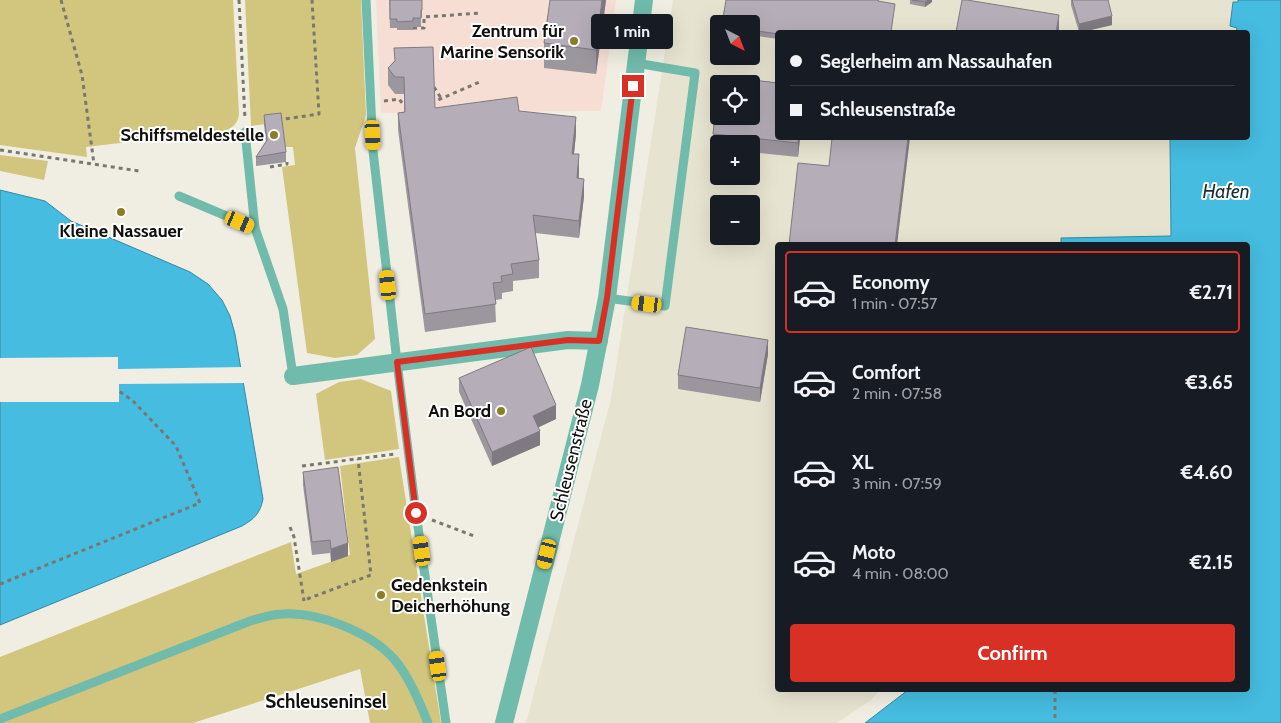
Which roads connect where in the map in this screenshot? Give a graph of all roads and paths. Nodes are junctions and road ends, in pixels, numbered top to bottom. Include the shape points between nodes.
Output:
1 (61, 0) edge
2 (239, 0) edge
3 (312, 0) edge
4 (366, 0) edge
5 (644, 0) edge
6 (481, 13) dead end
7 (413, 28) edge
8 (636, 63) junction
9 (482, 81) dead end
10 (434, 87) edge
11 (441, 98) junction
12 (398, 99) dead end
13 (412, 105) edge
14 (427, 105) edge
15 (273, 120) edge
16 (246, 132) joint
17 (0, 150) edge
18 (287, 162) edge
19 (94, 164) junction
20 (270, 167) edge
21 (139, 171) dead end
22 (179, 196) dead end
23 (255, 228) junction
24 (607, 298) junction
25 (599, 341) junction
26 (397, 362) junction
27 (293, 376) joint
28 (119, 391) dead end
29 (408, 452) junction
30 (358, 459) junction
31 (302, 466) dead end
32 (310, 466) junction
33 (311, 473) edge
34 (416, 513) junction
35 (290, 527) dead end
36 (474, 536) dead end
37 (0, 584) edge
38 (304, 600) junction
39 (295, 604) dead end
40 (1055, 692) edge
41 (0, 719) edge
42 (1055, 721) dead end
43 (428, 723) edge
44 (446, 723) edge
45 (504, 723) edge

1 - 19 path via 82,75
2 - 16 path
3 - 15 path via 319,114
4 - 26 lane via 373,151
5 - 8 street, Schleusenstraße
6 - 7 path via 424,17 424,28
8 - 24 street, Schleusenstraße
8 - 24 lane via 695,73 664,306
9 - 11 path
10 - 11 path
11 - 14 path
12 - 13 path via 404,105
16 - 23 lane
17 - 19 path
18 - 20 path
19 - 21 path
22 - 23 lane
23 - 27 lane via 284,310
24 - 25 street, Schleusenstraße
25 - 26 street via 568,340
25 - 45 street, Schleusenstraße
26 - 27 street
26 - 29 lane
28 - 37 path via 133,401 176,446 200,503
29 - 30 path
29 - 34 lane
30 - 32 path
30 - 38 path via 371,575
31 - 32 path
32 - 33 path
34 - 36 path
34 - 44 lane
35 - 38 path
38 - 39 path
40 - 42 path
41 - 43 lane via 250,621 300,614 327,620 377,645 407,678

